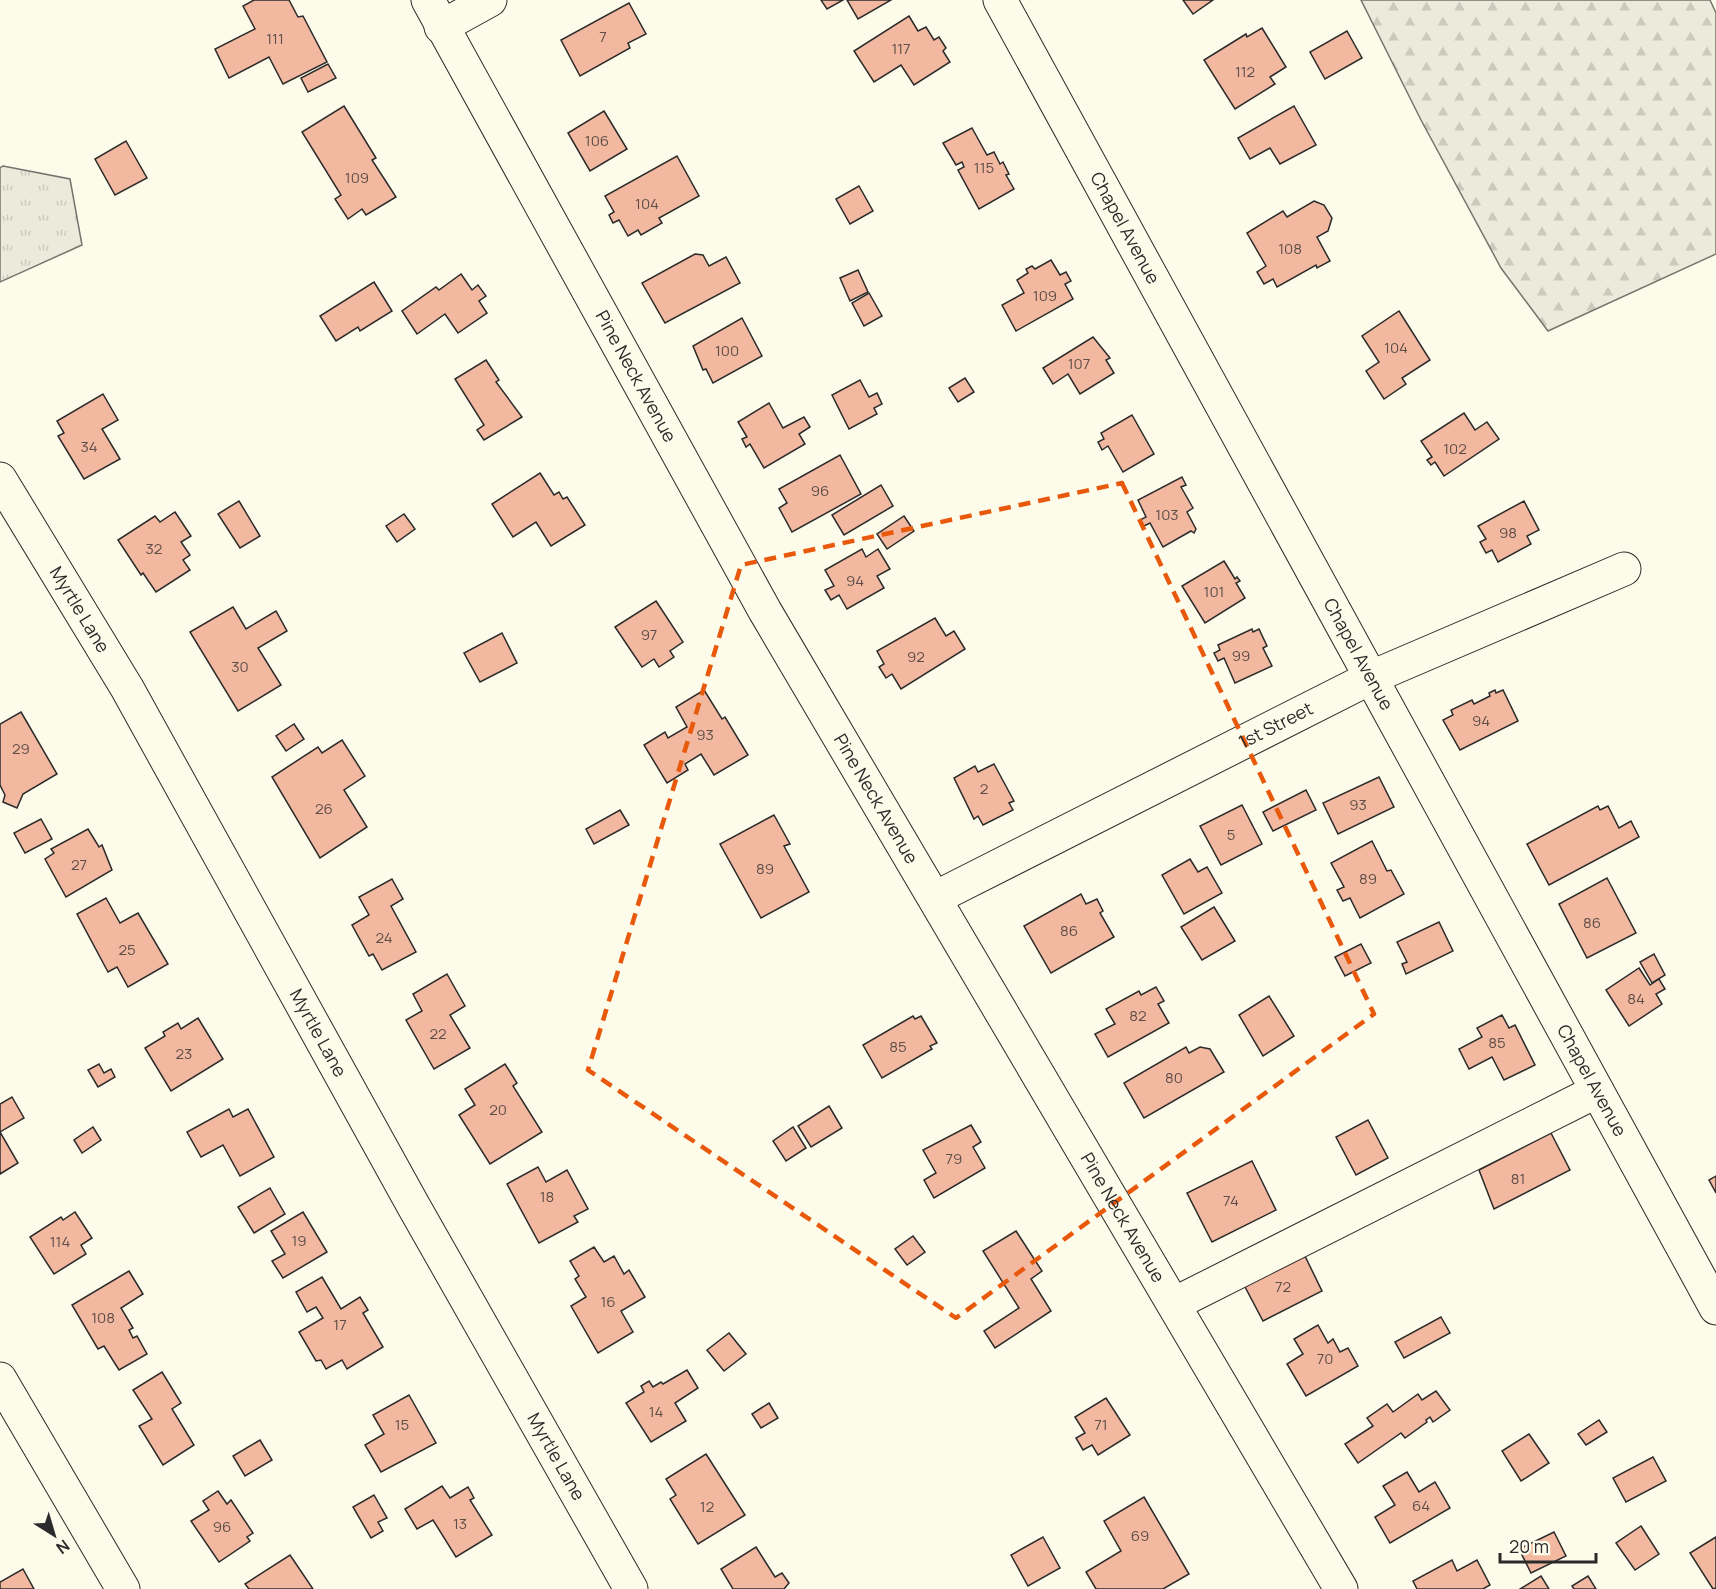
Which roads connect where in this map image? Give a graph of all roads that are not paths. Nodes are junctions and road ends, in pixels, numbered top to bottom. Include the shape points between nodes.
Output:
1 (490, 0) edge
2 (1000, 0) edge
3 (434, 13) edge
4 (0, 479) edge
5 (1624, 569) dead end
6 (1372, 677) junction
7 (935, 898) junction
8 (1597, 1091) junction
9 (1174, 1304) junction
10 (1716, 1308) edge
11 (0, 1379) edge
12 (123, 1589) edge
13 (631, 1589) edge
14 (1341, 1589) edge

1 - 3 street
2 - 6 street, Chapel Avenue
3 - 7 street, Pine Neck Avenue via 765,612
4 - 13 street, Myrtle Lane via 127,688
5 - 6 street, 1st Street
6 - 7 street, 1st Street
6 - 8 street, Chapel Avenue
7 - 9 street, Pine Neck Avenue
8 - 9 street
8 - 10 street, Chapel Avenue
9 - 14 street, Pine Neck Avenue
11 - 12 street

